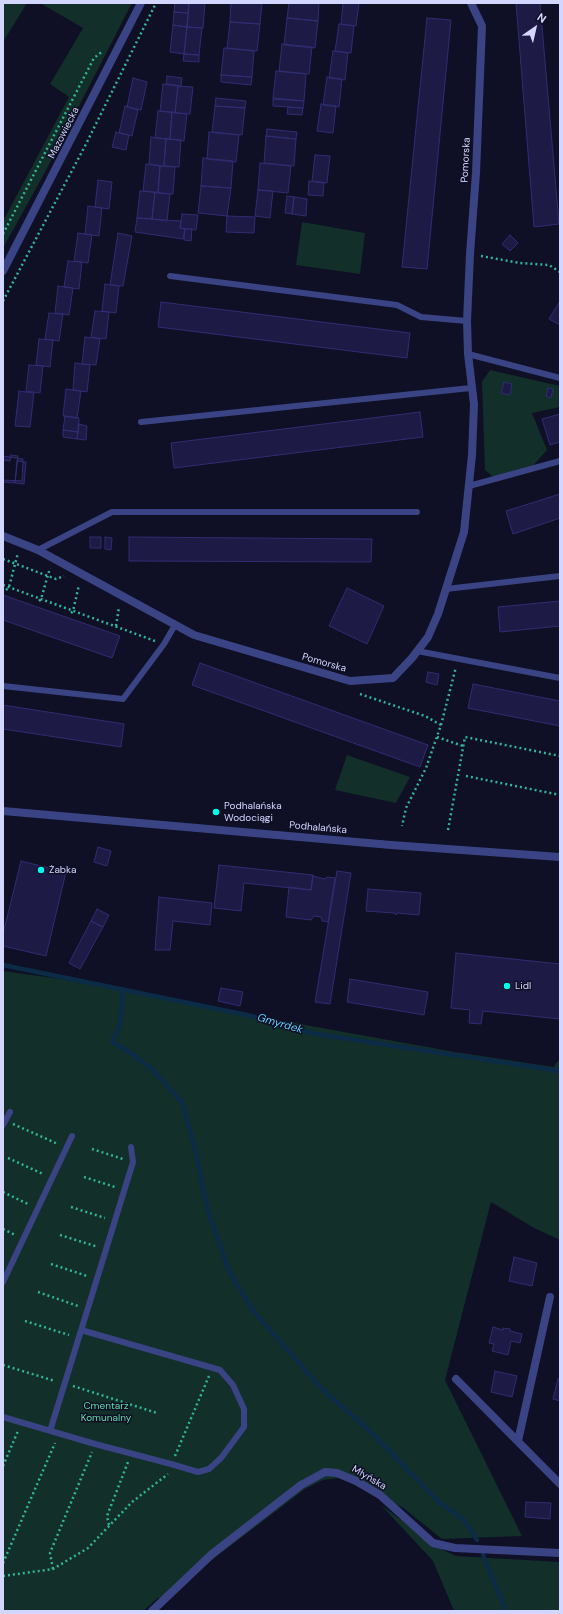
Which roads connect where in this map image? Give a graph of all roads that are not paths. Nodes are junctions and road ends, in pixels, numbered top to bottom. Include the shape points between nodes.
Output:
1 (141, 3) edge
2 (471, 3) edge
3 (3, 271) edge
4 (170, 276) dead end
5 (467, 320) junction
6 (468, 354) junction
7 (560, 378) edge
8 (471, 388) junction
9 (141, 422) dead end
10 (560, 461) edge
11 (469, 486) junction
12 (417, 512) dead end
13 (3, 536) edge
14 (38, 550) junction
15 (560, 576) edge
16 (446, 589) junction
17 (174, 625) junction
18 (417, 651) junction
19 (560, 678) edge
20 (3, 686) edge
21 (3, 811) edge
22 (560, 856) edge
23 (10, 1112) dead end
24 (4, 1122) edge
25 (72, 1136) dead end
26 (130, 1147) dead end
27 (3, 1282) edge
28 (550, 1296) dead end
29 (81, 1330) junction
30 (456, 1379) dead end
31 (3, 1416) edge
32 (50, 1431) junction
33 (518, 1441) junction
34 (560, 1484) edge
35 (560, 1553) edge
36 (152, 1611) edge

1 - 3 street, Mazowiecka
2 - 5 street, Pomorska via 482,26
4 - 5 lane via 398,305 421,317
5 - 6 street, Pomorska
6 - 7 lane
6 - 8 street, Pomorska
8 - 9 lane
8 - 11 street, Pomorska via 474,404
10 - 11 lane
11 - 16 street, Pomorska via 464,532
12 - 14 lane via 112,512
13 - 14 street, Pomorska
14 - 17 street, Pomorska
15 - 16 lane
16 - 18 street, Pomorska via 428,637
17 - 18 street, Pomorska via 194,635 350,682 393,678
17 - 20 lane via 164,644 123,699
18 - 19 lane
21 - 22 street, Podhalańska via 391,845
23 - 24 lane
25 - 27 lane
26 - 29 lane via 133,1162
28 - 33 street
29 - 32 lane
29 - 32 lane via 220,1370 233,1385 244,1409 244,1427 221,1458 209,1469 198,1472
30 - 33 street
31 - 32 lane
33 - 34 street
35 - 36 street, Młyńska via 455,1548 433,1543 380,1495 337,1473 325,1472 300,1485 212,1554

